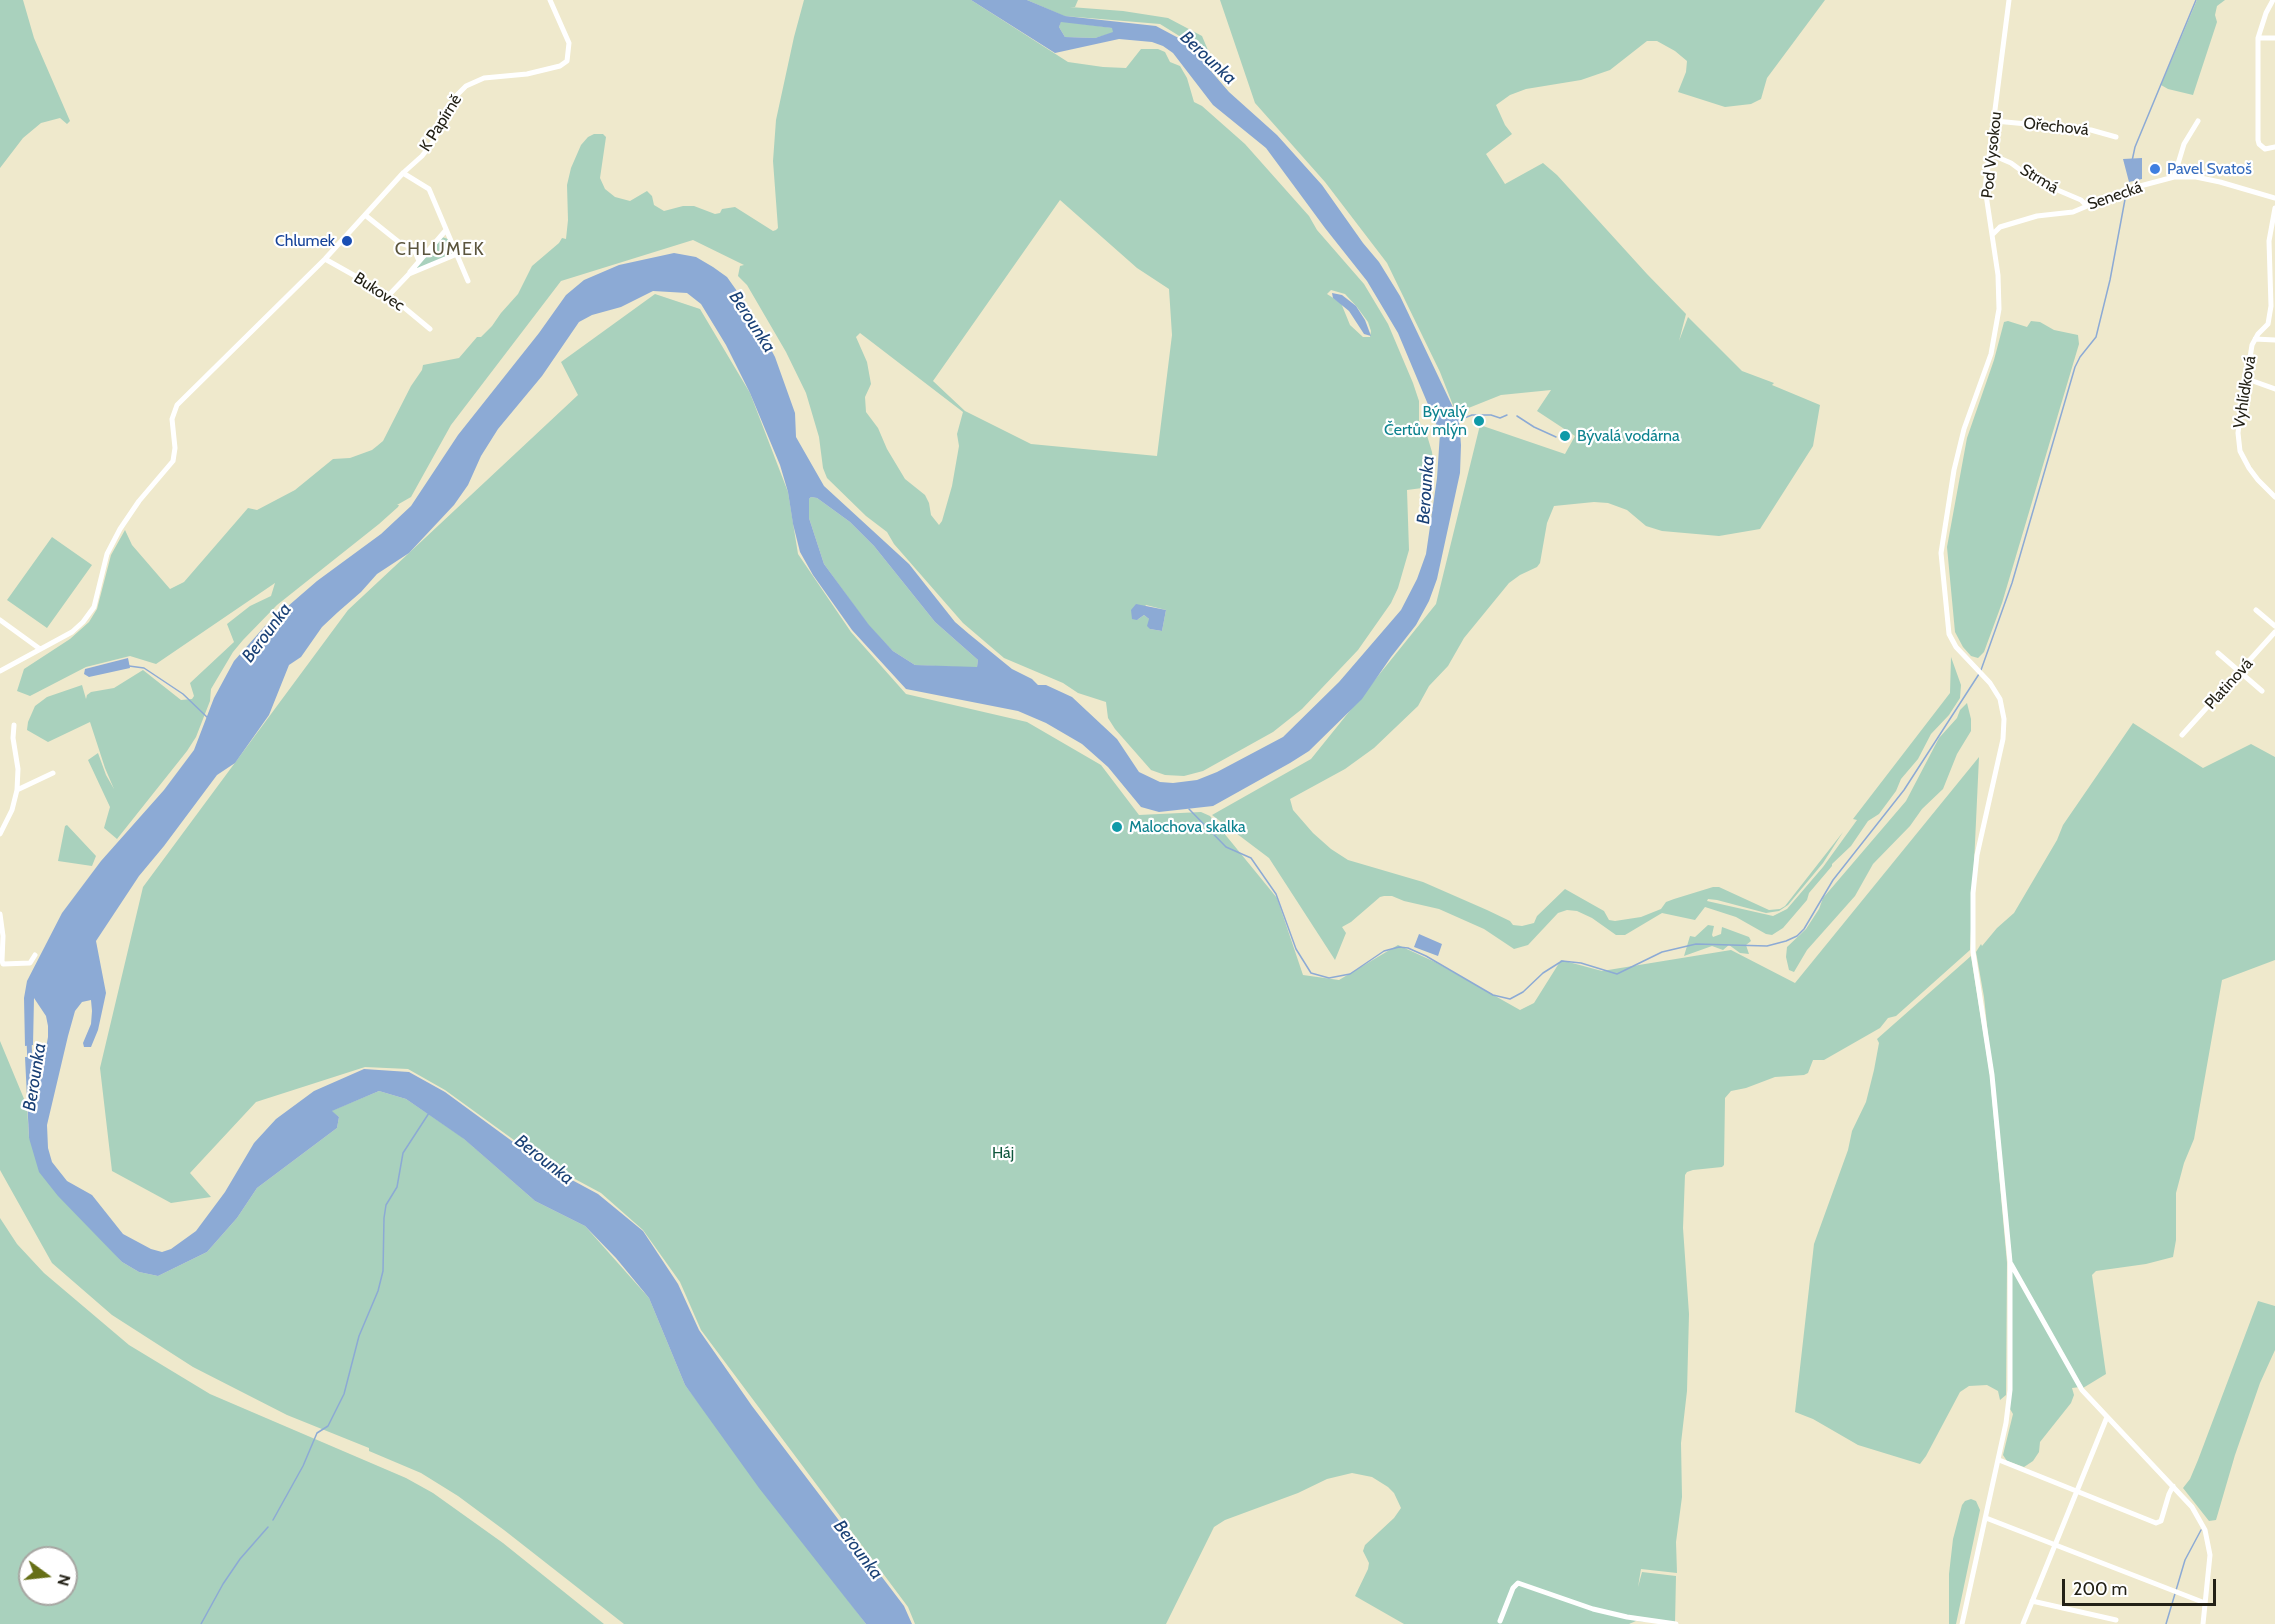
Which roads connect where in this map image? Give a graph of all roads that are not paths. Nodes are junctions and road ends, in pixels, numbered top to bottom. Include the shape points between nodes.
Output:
1 (550, 0) edge
2 (2009, 0) edge
3 (2273, 0) edge
4 (2258, 38) junction
5 (2275, 38) edge
6 (1995, 121) junction
7 (2198, 121) dead end
8 (2116, 137) dead end
9 (2275, 147) edge
10 (1990, 154) junction
11 (403, 173) junction
12 (2174, 177) junction
13 (2275, 198) edge
14 (2086, 205) junction
15 (2275, 208) edge
16 (365, 215) junction
17 (446, 230) junction
18 (1993, 234) junction
19 (457, 254) junction
20 (325, 260) junction
21 (419, 261) junction
22 (409, 274) junction
23 (468, 281) dead end
24 (389, 295) junction
25 (430, 329) dead end
26 (2255, 339) junction
27 (2275, 340) edge
28 (2250, 380) junction
29 (2275, 389) edge
30 (2275, 497) edge
31 (2256, 609) dead end
32 (0, 620) edge
33 (2275, 626) edge
34 (2275, 632) edge
35 (40, 649) junction
36 (2218, 653) dead end
37 (0, 671) edge
38 (2240, 672) junction
39 (2262, 691) dead end
40 (14, 725) dead end
41 (2182, 735) dead end
42 (53, 773) dead end
43 (17, 790) junction
44 (0, 834) edge
45 (0, 914) edge
46 (35, 956) dead end
47 (2010, 1262) junction
48 (2107, 1417) junction
49 (1999, 1460) junction
50 (2174, 1486) junction
51 (2076, 1491) junction
52 (1986, 1518) junction
53 (2055, 1544) junction
54 (2032, 1601) junction
55 (2205, 1603) junction
56 (2116, 1620) dead end
57 (1500, 1621) dead end
58 (1676, 1624) edge
59 (1962, 1624) edge
60 (2024, 1624) edge
61 (2203, 1624) edge

1 - 11 street, K Papírně via 569,43 567,61 527,74 484,78 466,87 455,97 433,142
2 - 6 street, Pod Vysokou
3 - 4 street
4 - 5 street
4 - 9 street via 2258,140 2265,149
6 - 8 street, Ořechová via 2091,130
6 - 10 street, Pod Vysokou
7 - 12 street via 2184,144
10 - 14 street, Strmá
10 - 18 street, Pod Vysokou via 1985,188
11 - 16 street, K Papírně
11 - 17 street via 429,189
12 - 13 street, Senecká via 2196,177
12 - 14 street, Senecká
14 - 18 street, Senecká via 2073,212 2037,216 2000,227
15 - 26 street, Vyhlídková via 2269,241 2271,306 2268,324
16 - 20 street, K Papírně
16 - 21 street via 400,243 413,247
17 - 19 street
17 - 21 street
18 - 47 street, Pod Vysokou via 1999,309 1990,354 1954,470 1941,553 1949,634 1990,683 2000,699 2004,719 1977,855 1973,952 1992,1075
19 - 22 street
19 - 23 street
20 - 24 street, Bukovec
20 - 35 street, K Papírně via 177,405 172,425 176,448 171,466 120,529 107,554 93,607 72,632
21 - 22 street
22 - 24 street
24 - 25 street, Bukovec
26 - 27 street
26 - 28 street, Vyhlídková via 2247,377
28 - 29 street
28 - 30 street, Vyhlídková via 2242,401 2240,452
31 - 33 street
32 - 35 street
34 - 38 street, Platinová
35 - 37 street, K Papírně
36 - 38 street
38 - 39 street
38 - 41 street, Platinová
40 - 43 street
42 - 43 street
43 - 44 street
45 - 46 street via 3,964 30,963
47 - 48 street via 2082,1390
47 - 49 street, Pod Vysokou via 2010,1390
48 - 50 street
48 - 51 street
49 - 51 street
49 - 52 street, Pod Vysokou
50 - 51 street via 2161,1521 2156,1523
50 - 55 street via 2205,1530 2210,1555
51 - 53 street
52 - 53 street
52 - 59 street, Pod Vysokou
53 - 54 street
53 - 55 street
54 - 56 street
54 - 60 street
55 - 61 street
57 - 58 street via 1518,1582 1593,1609

